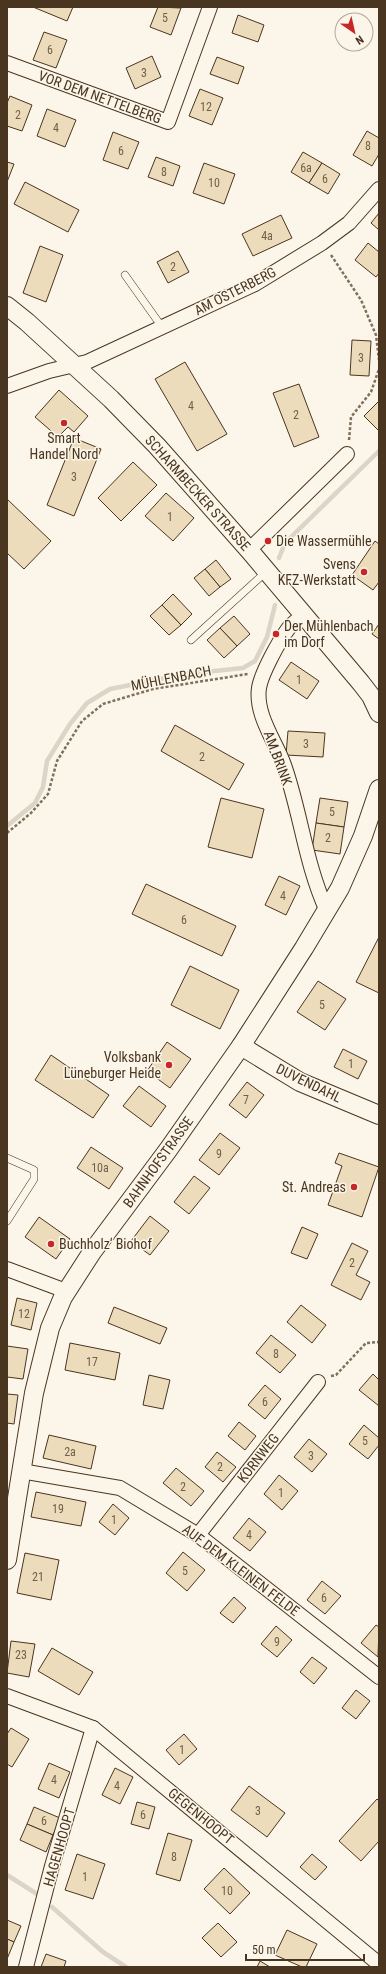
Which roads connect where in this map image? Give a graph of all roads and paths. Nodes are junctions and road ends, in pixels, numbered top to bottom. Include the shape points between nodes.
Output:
1 (210, 7) edge
2 (7, 63) edge
3 (379, 189) edge
4 (322, 243) junction
5 (125, 275) dead end
6 (7, 306) edge
7 (162, 327) junction
8 (379, 360) edge
9 (72, 365) junction
10 (379, 369) edge
11 (7, 386) edge
12 (347, 454) joint
13 (249, 550) junction
14 (267, 571) junction
15 (304, 615) junction
16 (192, 640) dead end
17 (264, 672) junction
18 (375, 694) edge
19 (379, 713) edge
20 (379, 789) edge
21 (7, 833) edge
22 (327, 911) junction
23 (241, 1046) junction
24 (379, 1115) edge
25 (7, 1158) edge
26 (7, 1221) edge
27 (7, 1269) edge
28 (66, 1292) junction
29 (379, 1342) edge
30 (318, 1382) joint
31 (21, 1471) junction
32 (198, 1535) junction
33 (7, 1560) edge
34 (379, 1677) edge
35 (7, 1696) edge
36 (93, 1728) junction
37 (379, 1964) edge
38 (26, 1967) edge

1 - 2 street, VOR DEM NETTELBERG via 168,122
3 - 4 street, AM OSTERBERG via 349,223
4 - 7 street, AM OSTERBERG via 255,284
4 - 8 path via 360,300 376,335
5 - 7 lane
6 - 9 street, SCHARMBECKER STRASSE
7 - 9 street, AM OSTERBERG via 87,362
9 - 11 street, AM OSTERBERG
9 - 13 street, SCHARMBECKER STRASSE via 111,399 157,446
10 - 12 path via 371,392 351,417
12 - 13 street
13 - 14 street, SCHARMBECKER STRASSE
14 - 15 street, SCHARMBECKER STRASSE
14 - 16 lane
15 - 17 street, AM BRINK via 289,628
15 - 18 street, SCHARMBECKER STRASSE
17 - 21 path, MÜHLENBACH via 153,689 103,704 82,721 57,761 48,794 31,813
17 - 22 street, AM BRINK via 259,689 262,713 284,766 316,888
18 - 19 street
20 - 22 street, BAHNHOFSTRASSE via 354,859
22 - 23 street, BAHNHOFSTRASSE
23 - 24 street, DUVENDAHL via 300,1082
23 - 28 street, BAHNHOFSTRASSE via 92,1252
25 - 26 lane via 34,1170 34,1179
27 - 28 street
28 - 31 street, BAHNHOFSTRASSE via 42,1352
29 - 30 path via 366,1343 336,1374
30 - 32 street, KORNWEG
31 - 32 street, AUF DEM KLEINEN FELDE via 120,1488
31 - 33 street, BAHNHOFSTRASSE
32 - 34 street, AUF DEM KLEINEN FELDE
35 - 36 street, GEGENHOOPT
36 - 37 street, GEGENHOOPT
36 - 38 street, HAGENHOOPT via 52,1866

